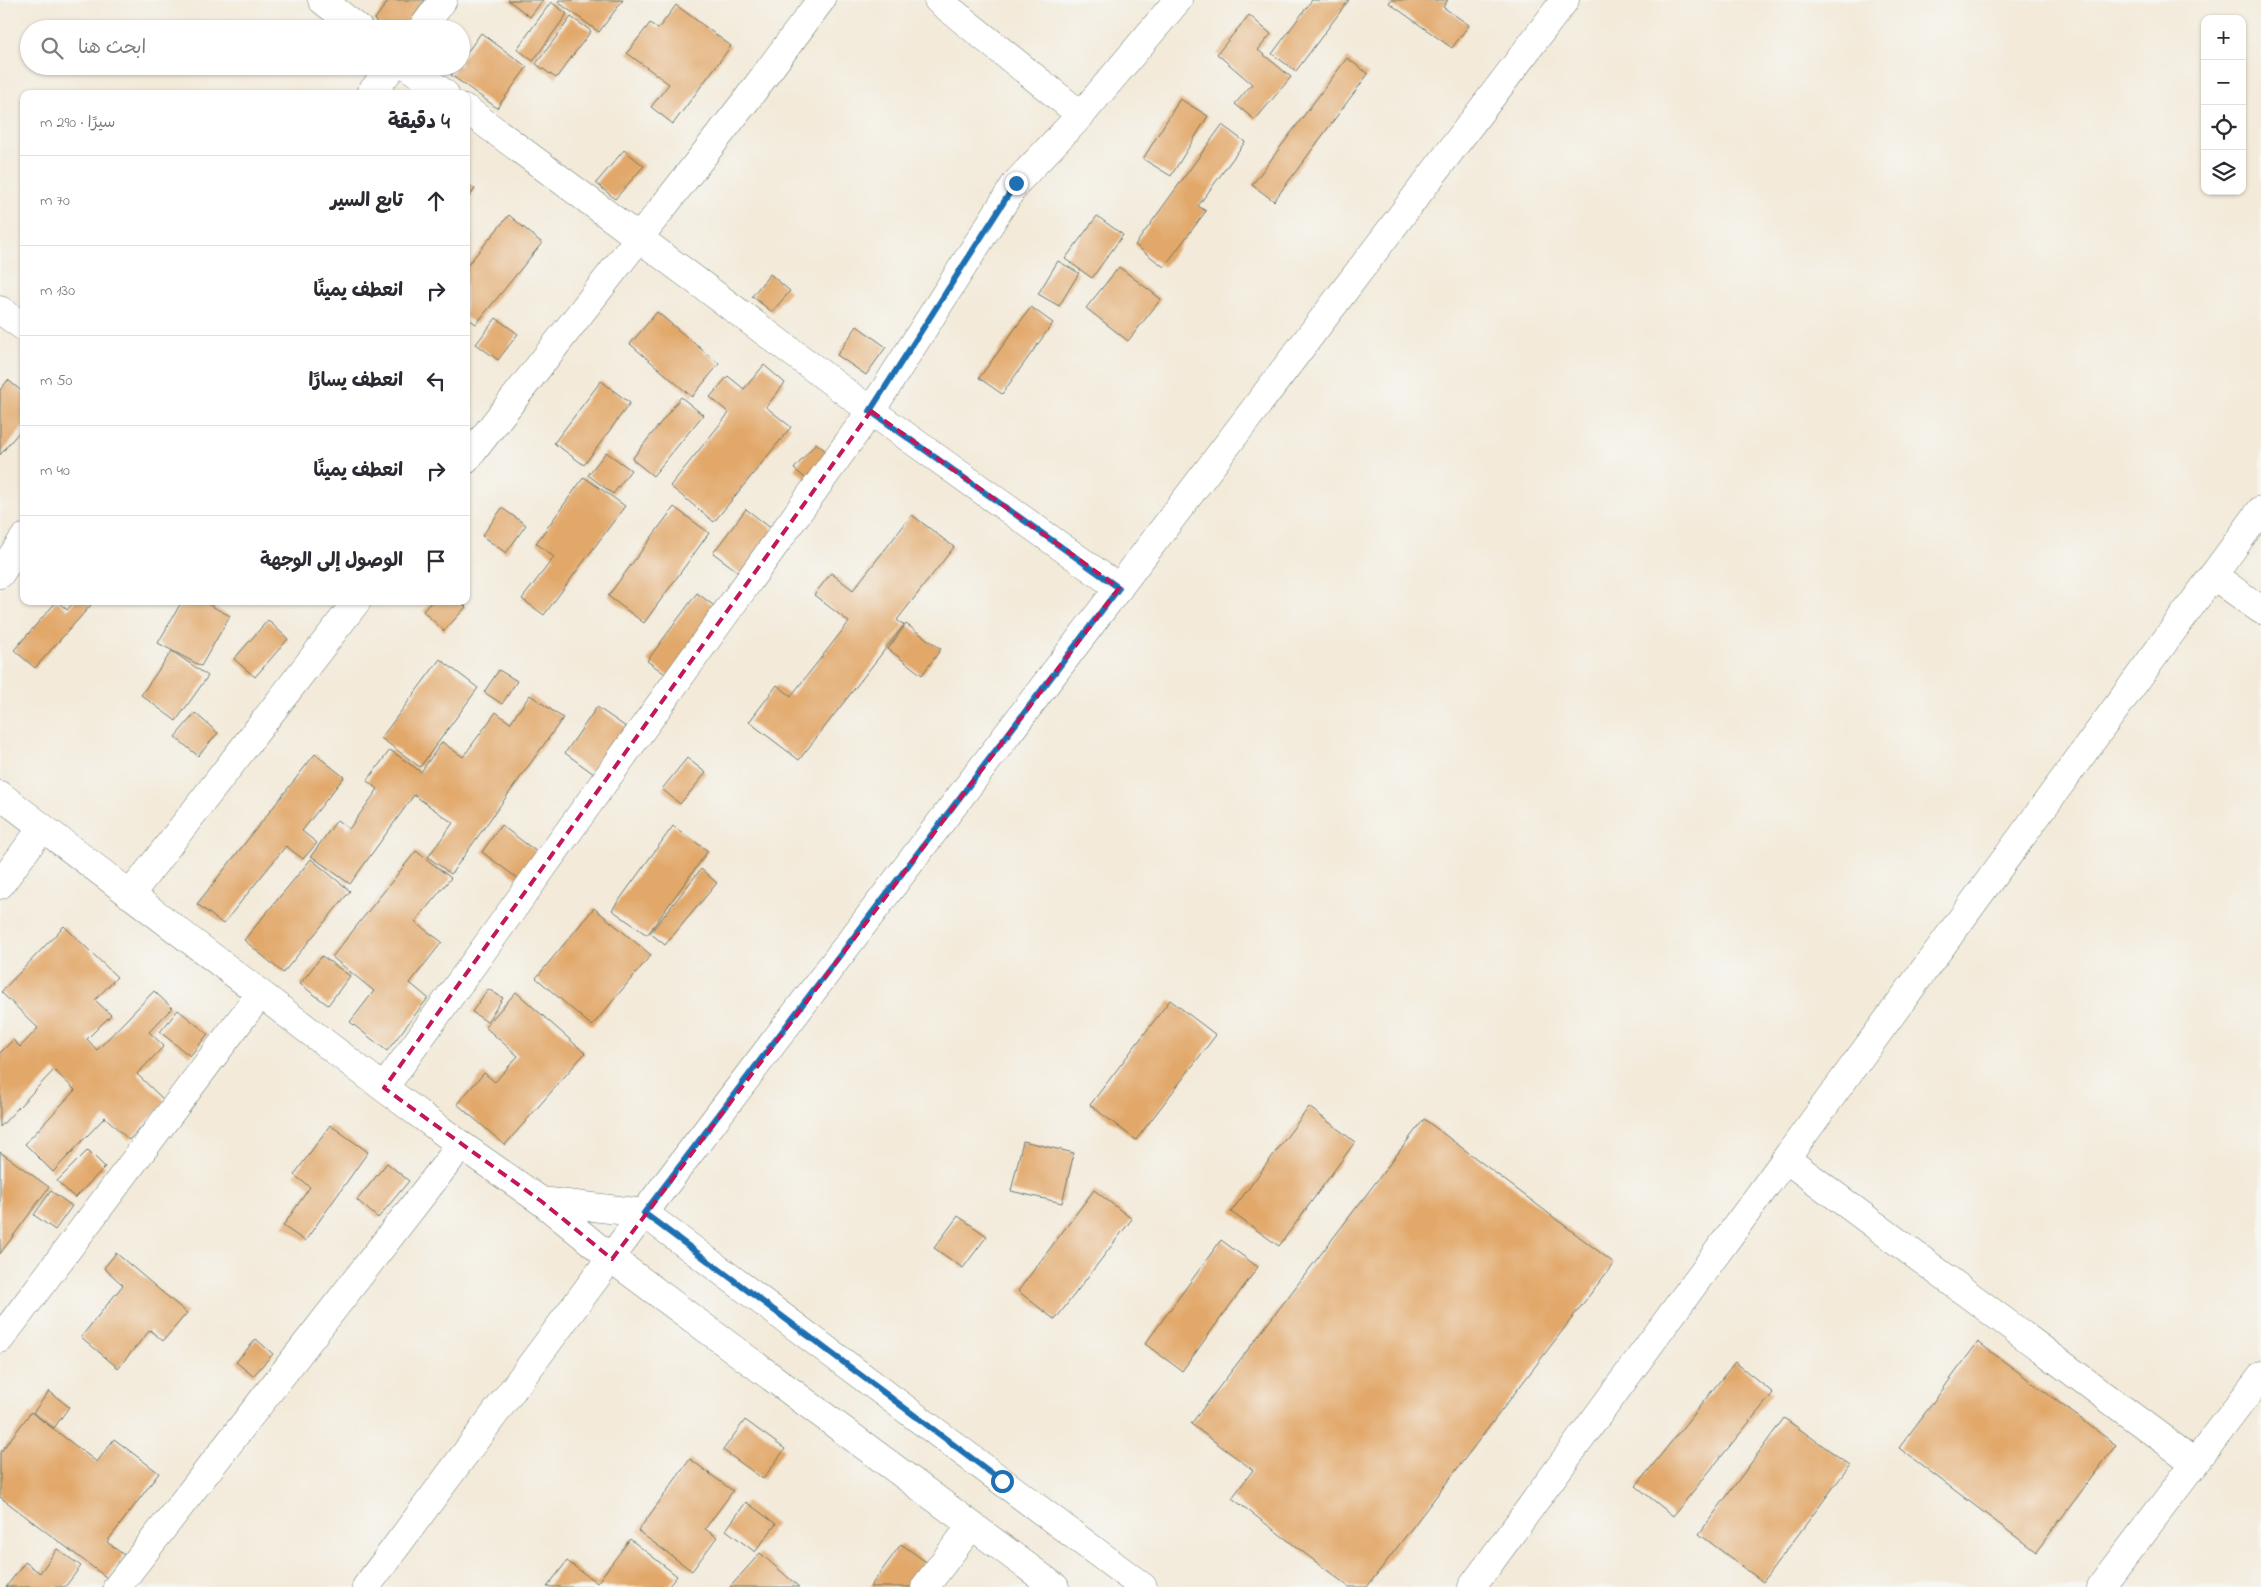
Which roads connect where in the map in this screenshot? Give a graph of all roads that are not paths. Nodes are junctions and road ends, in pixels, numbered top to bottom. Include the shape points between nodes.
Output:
1 (322, 0) edge
2 (443, 0) edge
3 (821, 0) edge
4 (938, 0) edge
5 (1178, 0) edge
6 (1565, 0) edge
7 (348, 20) edge
8 (429, 20) edge
9 (386, 75) edge
10 (420, 75) edge
11 (373, 90) edge
12 (440, 90) edge
13 (470, 112) edge
14 (1081, 115) junction
15 (639, 237) junction
16 (0, 310) edge
17 (20, 324) edge
18 (870, 411) junction
19 (470, 455) edge
20 (2261, 510) edge
21 (20, 544) edge
22 (0, 574) edge
23 (2213, 575) junction
24 (1119, 588) junction
25 (354, 605) edge
26 (2261, 610) edge
27 (0, 795) edge
28 (42, 828) junction
29 (0, 885) edge
30 (130, 895) junction
31 (260, 994) junction
32 (384, 1088) junction
33 (461, 1145) junction
34 (1786, 1159) junction
35 (541, 1201) junction
36 (644, 1213) junction
37 (612, 1259) junction
38 (0, 1339) edge
39 (2261, 1376) edge
40 (2195, 1463) junction
41 (971, 1526) junction
42 (117, 1587) edge
43 (366, 1587) edge
44 (926, 1587) edge
45 (1055, 1587) edge
46 (1143, 1587) edge
47 (1472, 1587) edge
48 (2101, 1587) edge

1 - 7 street
2 - 8 street
3 - 15 street
4 - 14 street
5 - 14 street
6 - 24 street
9 - 11 street
10 - 12 street
13 - 15 street
14 - 18 street via 1016,183
15 - 18 street
15 - 19 street
16 - 17 street
18 - 24 street
18 - 32 street
20 - 23 street
21 - 22 street
23 - 26 street
23 - 34 street
24 - 36 street
25 - 30 street
27 - 28 street
28 - 29 street
28 - 30 street
30 - 31 street
31 - 32 street
31 - 38 street
32 - 33 street
33 - 35 street
33 - 42 street
34 - 40 street
34 - 47 street
35 - 36 street
35 - 37 street
36 - 37 street
36 - 46 street
37 - 41 street
37 - 43 street
39 - 40 street
40 - 48 street
41 - 44 street
41 - 45 street

